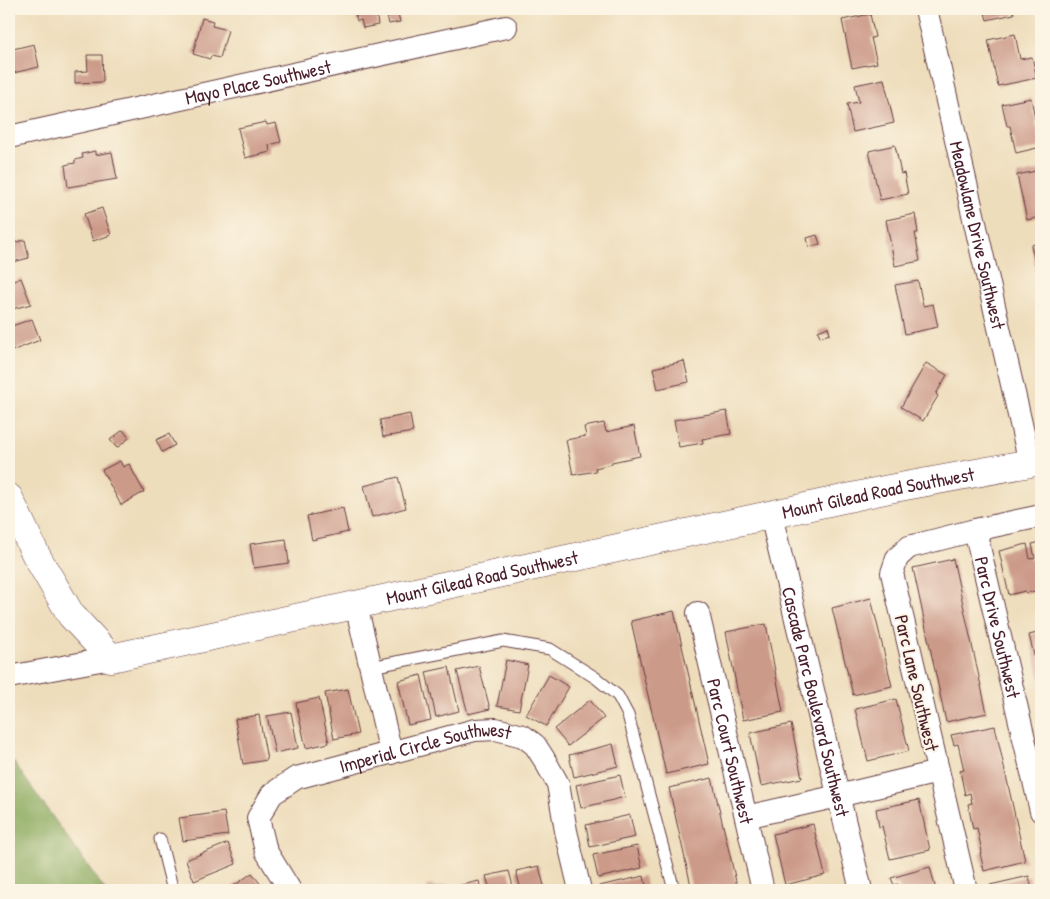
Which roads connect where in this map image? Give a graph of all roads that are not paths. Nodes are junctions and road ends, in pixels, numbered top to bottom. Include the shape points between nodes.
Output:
1 (926, 9) edge
2 (506, 27) dead end
3 (9, 136) edge
4 (1036, 462) edge
5 (9, 498) edge
6 (772, 515) junction
7 (1041, 516) edge
8 (975, 530) junction
9 (356, 605) junction
10 (698, 613) dead end
11 (111, 658) junction
12 (370, 667) junction
13 (9, 677) edge
14 (391, 753) junction
15 (938, 772) junction
16 (838, 796) junction
17 (1041, 812) edge
18 (746, 817) junction
19 (160, 839) dead end
20 (174, 890) edge
21 (290, 890) edge
22 (580, 890) edge
23 (674, 890) edge
24 (763, 890) edge
25 (861, 890) edge
26 (966, 890) edge

1 - 4 street, Meadowlane Drive Southwest
2 - 3 street, Mayo Place Southwest
4 - 6 street, Mount Gilead Road Southwest
5 - 11 street via 36,555 71,615
6 - 9 street, Mount Gilead Road Southwest
6 - 16 street, Cascade Parc Boulevard Southwest
7 - 8 street, Parc Lane Southwest
8 - 15 street, Parc Lane Southwest via 908,548 897,558 892,573
8 - 17 street, Parc Drive Southwest
9 - 11 street, Mount Gilead Road Southwest
9 - 12 street
10 - 18 street, Parc Court Southwest
11 - 13 street
12 - 14 street
12 - 23 lane via 503,641 550,649 596,678 618,696 628,715
14 - 21 street, Imperial Circle Southwest via 296,778 272,794 258,818 266,851
14 - 22 street, Imperial Circle Southwest via 475,730 496,728 523,736 535,745 558,784
15 - 16 street
15 - 26 street, Parc Lane Southwest
16 - 18 street
16 - 25 street, Cascade Parc Boulevard Southwest
18 - 24 street, Parc Court Southwest
19 - 20 lane

